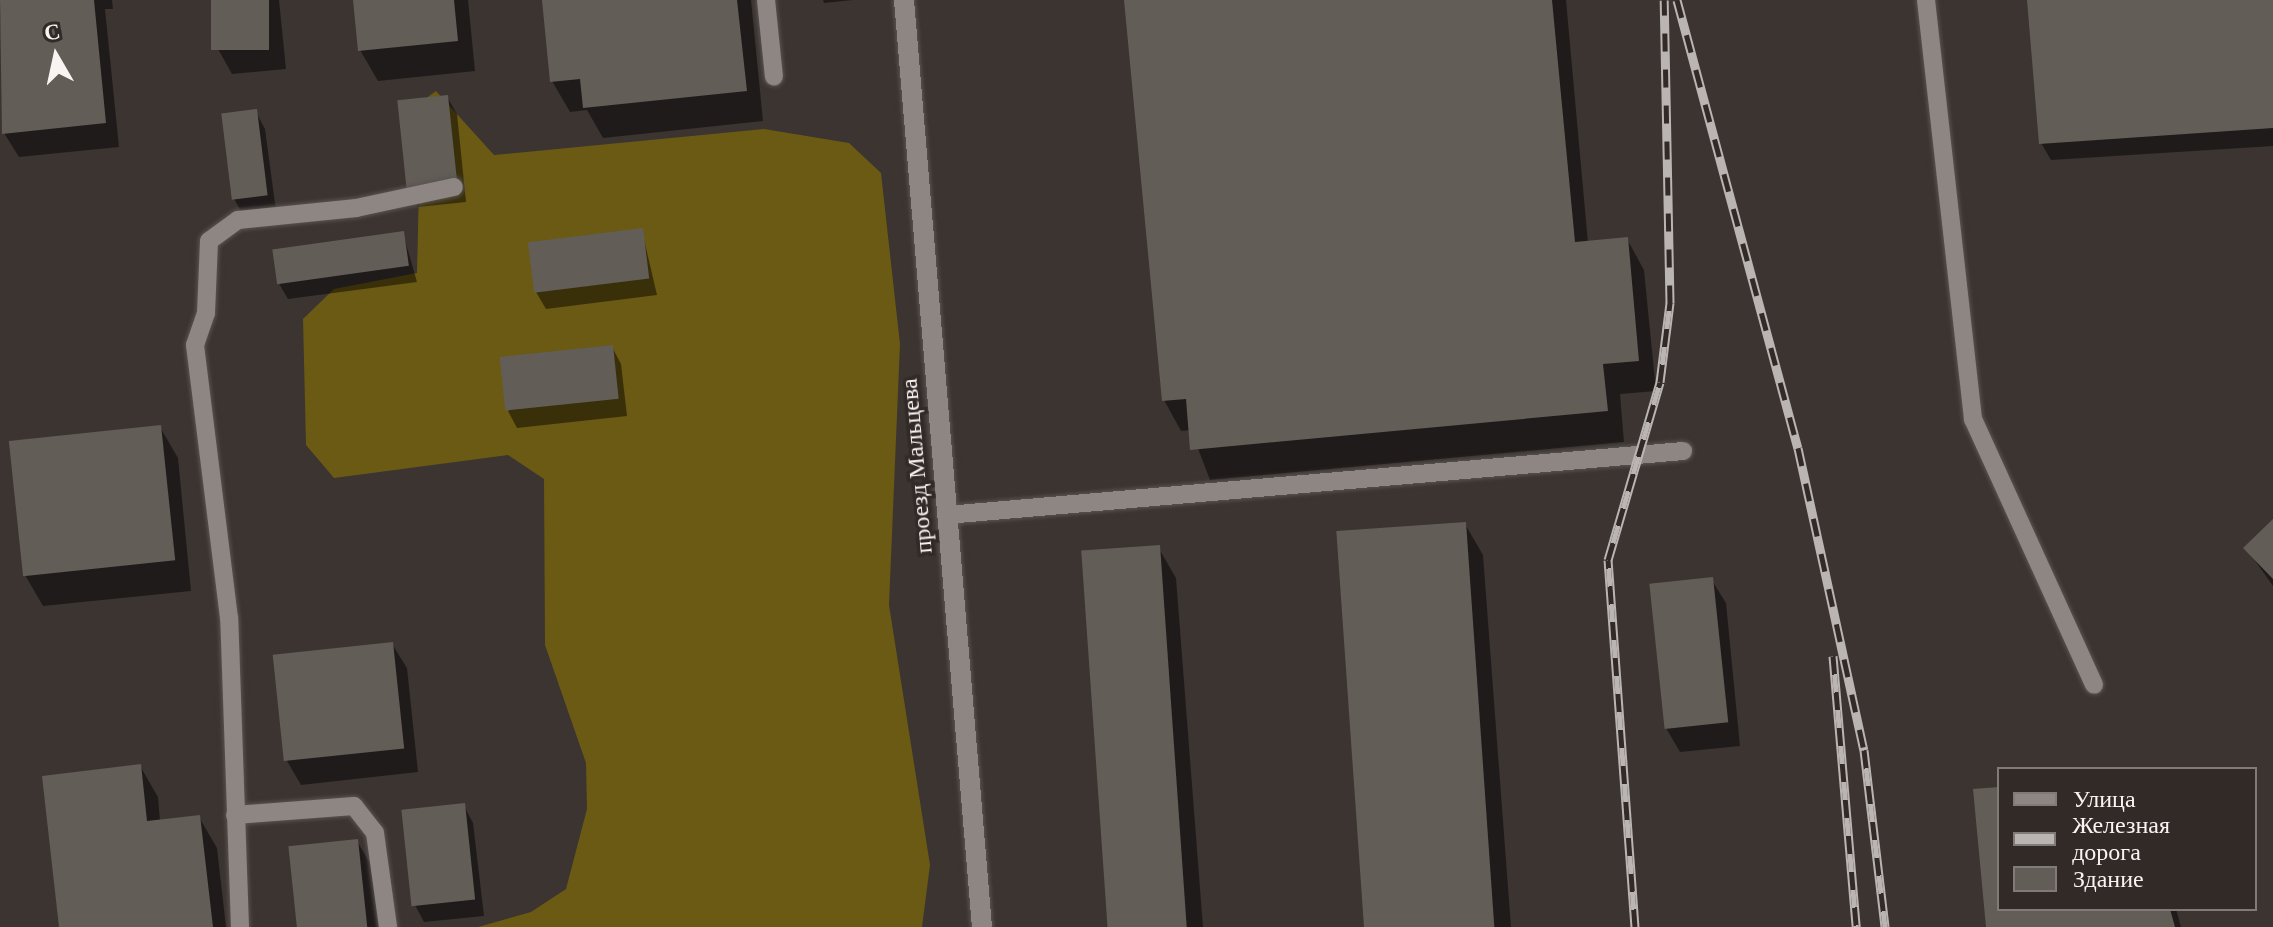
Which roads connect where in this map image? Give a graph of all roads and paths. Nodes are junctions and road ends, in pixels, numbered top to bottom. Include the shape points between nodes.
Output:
1 (766, 0) edge
2 (904, 0) edge
3 (1926, 0) edge
4 (774, 77) dead end
5 (454, 187) dead end
6 (1683, 451) dead end
7 (947, 515) junction
8 (2094, 685) dead end
9 (235, 815) junction
10 (240, 927) edge
11 (388, 927) edge
12 (982, 927) edge

1 - 4 lane
2 - 7 street, проезд Мальцева
3 - 8 lane via 1973,419
5 - 9 lane via 356,208 238,220 209,241 206,313 195,345 229,618
6 - 7 lane
7 - 12 street, проезд Мальцева
9 - 10 lane
9 - 11 lane via 354,806 375,833

